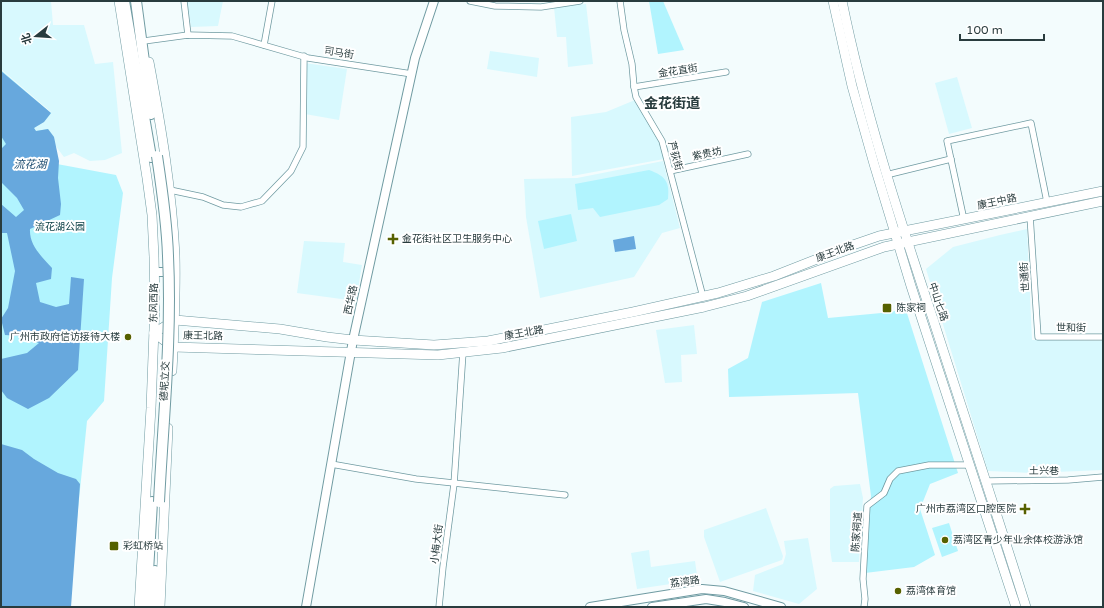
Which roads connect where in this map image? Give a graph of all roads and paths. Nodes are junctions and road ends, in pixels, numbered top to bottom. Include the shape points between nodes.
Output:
1 (119, 1) edge
2 (124, 1) edge
3 (184, 1) edge
4 (272, 1) edge
5 (434, 1) edge
6 (470, 1) edge
7 (580, 1) edge
8 (620, 1) edge
9 (833, 1) edge
10 (842, 1) edge
11 (136, 6) edge
12 (188, 35) junction
13 (144, 41) junction
14 (264, 45) junction
15 (304, 56) junction
16 (726, 72) dead end
17 (412, 74) junction
18 (634, 87) junction
19 (748, 154) dead end
20 (154, 157) junction
21 (951, 159) junction
22 (670, 171) junction
23 (886, 174) junction
24 (170, 190) junction
25 (1103, 191) edge
26 (1103, 201) edge
27 (1047, 202) junction
28 (1030, 216) junction
29 (964, 220) junction
30 (900, 232) junction
31 (903, 242) junction
32 (155, 272) junction
33 (175, 272) junction
34 (915, 284) junction
35 (703, 297) junction
36 (175, 320) junction
37 (154, 333) junction
38 (1038, 337) joint
39 (1103, 338) edge
40 (353, 340) junction
41 (375, 341) junction
42 (173, 347) junction
43 (350, 352) junction
44 (463, 352) junction
45 (374, 353) junction
46 (151, 408) junction
47 (169, 409) junction
48 (331, 464) junction
49 (970, 465) junction
50 (1103, 477) edge
51 (985, 481) junction
52 (454, 484) junction
53 (146, 490) junction
54 (165, 491) junction
55 (565, 495) dead end
56 (706, 603) edge
57 (141, 606) edge
58 (154, 607) edge
59 (160, 607) edge
60 (306, 607) edge
61 (439, 607) edge
62 (590, 607) edge
63 (652, 607) edge
64 (744, 607) edge
65 (782, 607) edge
66 (864, 607) edge
67 (1016, 607) edge
68 (1026, 607) edge

1 - 32 main road, 东风西路 via 152,215
2 - 20 highway
3 - 12 street
4 - 14 street
5 - 17 main road, 西华路
6 - 7 street via 495,6 541,7
8 - 18 street, 芦荻街
9 - 30 main road, 中山七路 via 861,119
10 - 23 main road, 中山七路 via 857,72
11 - 13 main road, 东风西路
11 - 20 highway, 东风西路
12 - 13 street, 司马街
12 - 14 street, 司马街 via 232,36
13 - 24 main road, 东风西路
14 - 15 street, 司马街
15 - 17 street, 司马街
15 - 24 street via 303,147 291,170 262,201 241,207 223,205 203,197
16 - 18 street, 金花直街
17 - 40 main road, 西华路
18 - 22 street, 芦荻街 via 639,103 662,141
19 - 22 street, 紫贵坊
20 - 57 highway, 德坭立交 via 160,224 162,296
20 - 58 highway, 德坭立交, bridge via 166,230 169,290
21 - 23 street
21 - 27 street via 947,140 1031,123
21 - 29 street
22 - 35 street, 芦荻街
23 - 30 main road, 中山七路
24 - 33 main road, 东风西路
25 - 27 main road, 康王中路
26 - 28 main road, 康王中路
27 - 29 main road, 康王中路
28 - 31 main road, 康王中路
28 - 38 street, 世通街
29 - 30 main road, 康王中路
30 - 31 main road, 中山七路
30 - 35 main road, 康王北路 via 856,244 761,281
31 - 34 main road, 中山七路
31 - 44 main road, 康王北路 via 872,250 747,296 711,306 517,346
32 - 33 main road
32 - 37 main road, 东风西路
33 - 36 main road, 东风西路
34 - 49 main road, 中山七路
34 - 51 main road, 中山七路
35 - 41 main road, 康王北路 via 488,341 434,344
36 - 37 main road, 康王北路
36 - 40 main road, 康王北路
36 - 42 main road, 东风西路
37 - 42 main road, 康王北路
37 - 46 main road, 东风西路
38 - 39 street, 世和街
40 - 41 main road, 康王北路
40 - 43 main road, 西华路
41 - 45 main road via 369,347
42 - 43 main road, 康王北路
42 - 47 main road, 东风西路
43 - 45 main road, 康王北路
43 - 48 main road, 西华路
44 - 45 main road, 康王北路 via 438,355
44 - 52 street, 小梅大街
46 - 47 main road
46 - 53 main road, 东风西路
47 - 54 main road, 东风西路
48 - 52 street
48 - 60 main road, 西华路
49 - 66 street, 陈家祠道 via 929,466 898,471 890,479 884,492 867,506
49 - 67 main road, 中山七路
50 - 51 street, 土兴巷
51 - 68 main road, 中山七路
52 - 55 street
52 - 61 street, 小梅大街
53 - 54 main road
53 - 57 main road, 东风西路
54 - 59 main road, 东风西路
56 - 63 main road, 荔湾路
56 - 64 main road, 荔湾路 via 725,602
62 - 65 main road, 荔湾路 via 702,589 724,591

